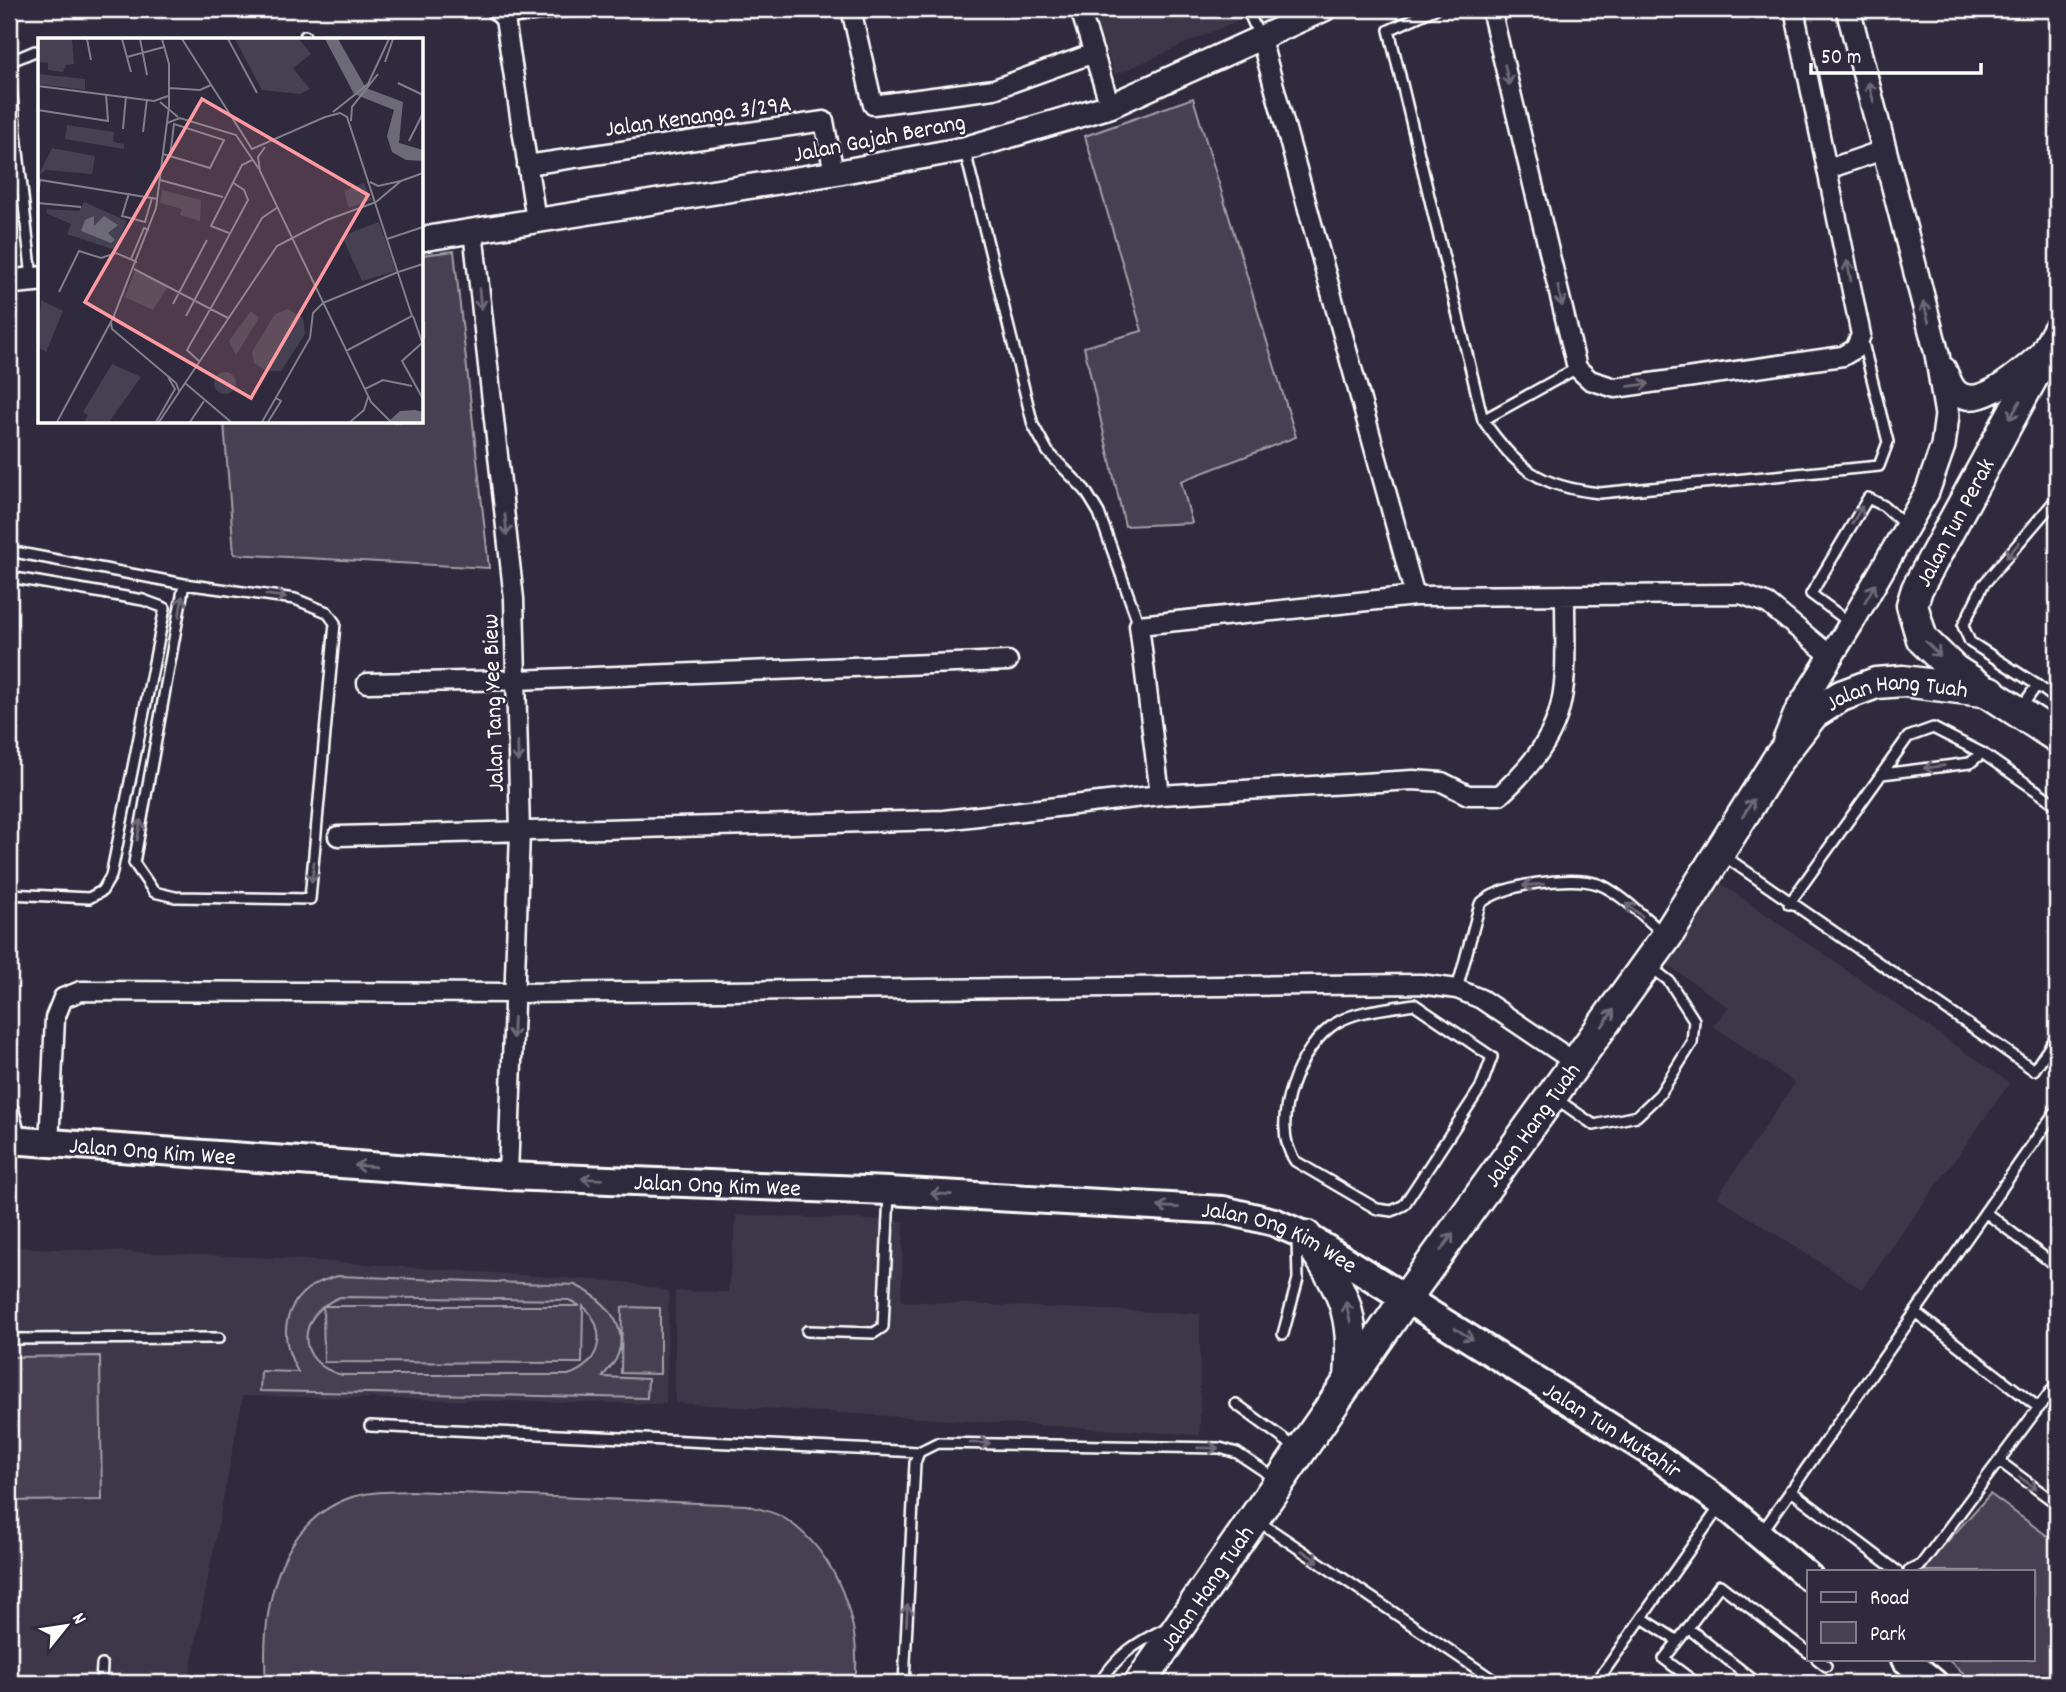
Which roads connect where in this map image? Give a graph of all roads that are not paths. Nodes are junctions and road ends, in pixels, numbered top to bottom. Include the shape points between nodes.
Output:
1 (585, 9) edge
2 (851, 9) edge
3 (1080, 9) edge
4 (1247, 9) edge
5 (1324, 9) edge
6 (1435, 9) edge
7 (1492, 9) edge
8 (1794, 9) edge
9 (1849, 9) edge
10 (503, 12) edge
11 (1261, 39) junction
12 (35, 51) dead end
13 (1094, 53) junction
14 (9, 62) edge
15 (9, 70) edge
16 (1110, 106) junction
17 (964, 149) junction
18 (1886, 149) junction
19 (527, 165) junction
20 (1828, 169) junction
21 (834, 173) junction
22 (536, 220) junction
23 (473, 231) junction
24 (424, 239) edge
25 (36, 279) edge
26 (9, 282) edge
27 (1861, 335) junction
28 (2052, 341) edge
29 (1937, 354) junction
30 (1577, 368) junction
31 (1483, 421) junction
32 (2057, 498) edge
33 (1907, 527) junction
34 (9, 551) edge
35 (9, 577) edge
36 (184, 584) junction
37 (1565, 595) junction
38 (1415, 596) junction
39 (1852, 624) junction
40 (1139, 625) junction
41 (1831, 656) junction
42 (1008, 661) dead end
43 (516, 680) junction
44 (368, 683) dead end
45 (2037, 685) junction
46 (1991, 692) junction
47 (2057, 700) edge
48 (2019, 711) junction
49 (2057, 737) edge
50 (1982, 753) junction
51 (1778, 759) junction
52 (1882, 774) junction
53 (1160, 795) junction
54 (2057, 805) edge
55 (520, 832) junction
56 (338, 836) dead end
57 (1720, 853) junction
58 (9, 894) edge
59 (1789, 904) junction
60 (1667, 936) junction
61 (1646, 964) junction
62 (1420, 984) junction
63 (1457, 989) junction
64 (515, 993) junction
65 (1414, 1004) junction
66 (2057, 1036) edge
67 (1577, 1063) junction
68 (1552, 1096) junction
69 (9, 1102) edge
70 (2057, 1109) edge
71 (15, 1141) edge
72 (49, 1145) junction
73 (508, 1176) junction
74 (889, 1191) junction
75 (1985, 1212) junction
76 (1302, 1234) junction
77 (2057, 1267) edge
78 (1407, 1297) junction
79 (1915, 1312) junction
80 (807, 1331) dead end
81 (1283, 1334) dead end
82 (219, 1338) dead end
83 (9, 1339) edge
84 (1350, 1380) junction
85 (2057, 1383) edge
86 (1236, 1405) dead end
87 (2039, 1408) junction
88 (370, 1426) dead end
89 (919, 1452) junction
90 (1300, 1452) junction
91 (1999, 1461) junction
92 (1279, 1482) junction
93 (1790, 1490) junction
94 (1722, 1503) junction
95 (2057, 1504) edge
96 (1254, 1518) junction
97 (1759, 1535) junction
98 (1896, 1570) edge
99 (1911, 1570) edge
100 (1807, 1575) edge
101 (1642, 1618) junction
102 (1184, 1619) junction
103 (1688, 1628) junction
104 (1678, 1641) junction
105 (1807, 1651) edge
106 (1818, 1660) edge
107 (1906, 1660) edge
108 (103, 1665) dead end
109 (1826, 1666) dead end
110 (101, 1683) edge
111 (904, 1683) edge
112 (1098, 1683) edge
113 (1140, 1683) edge
114 (1498, 1683) edge
115 (1596, 1683) edge
116 (1696, 1683) edge
117 (1757, 1683) edge
118 (1934, 1683) edge

1 - 10 lane
2 - 13 street via 873,104 995,89
3 - 13 street
4 - 11 lane
5 - 11 street, Jalan Gajah Berang
6 - 31 lane via 1389,30
7 -> 30 street
8 - 20 street
18 -> 9 street
10 - 19 street
11 - 16 street, Jalan Gajah Berang
11 - 38 street
12 - 14 lane
13 - 16 street
15 - 25 lane
16 - 17 street, Jalan Gajah Berang
17 - 21 street, Jalan Gajah Berang
17 - 40 lane via 1033,425 1048,452 1085,490 1100,513
18 - 20 street
29 -> 18 street
19 - 21 street, Jalan Kenanga 3/29A via 824,121
19 - 22 street
27 -> 20 street
21 - 22 street, Jalan Gajah Berang
22 - 23 street, Jalan Gajah Berang
23 - 24 street, Jalan Gajah Berang
23 -> 43 street, Jalan Tang Yee Biew via 514,599
25 - 26 street
30 -> 27 street via 1590,380 1615,388 1843,356 1855,349
27 - 31 lane via 1888,442 1879,466 1600,493 1564,490 1529,473 1503,450
28 - 29 street via 1983,396 1967,397 1955,391
28 -> 46 main road, Jalan Tun Perak via 1912,605 1922,639 1954,670
29 - 33 street via 1947,415 1943,446 1927,492
30 - 31 lane
32 -> 45 lane via 1983,585 1963,626 1969,642
39 -> 33 street
39 -> 33 lane via 1811,594 1868,498
34 - 36 lane
35 - 58 lane via 143,600 165,608 111,876 102,891 89,898
36 -> 36 lane via 295,598 327,612 335,623 310,899 175,897 154,892 134,863
37 - 38 street
37 - 41 street via 1741,594 1768,604
37 - 53 street via 1565,695 1558,722 1528,770 1500,795 1468,795 1442,782 1413,780
38 - 40 street
39 - 41 street
40 - 53 street
41 - 51 street via 1797,711
42 - 43 street
43 - 44 street
43 -> 55 street, Jalan Tang Yee Biew
45 - 47 lane
45 - 48 lane
46 - 48 main road, Jalan Tun Perak
46 - 51 main road, Jalan Hang Tuah via 1903,681 1876,683 1841,696 1813,714
48 - 49 main road, Jalan Tun Perak
50 -> 52 lane via 1970,763
50 - 52 lane via 1933,728 1908,737
50 - 54 lane
57 -> 51 main road, Jalan Hang Tuah
52 - 59 lane
53 - 55 street via 944,820
55 - 56 street
55 - 64 street, Jalan Tang Yee Biew
57 - 59 lane
57 - 60 main road, Jalan Hang Tuah
59 - 66 lane via 2034,1070
60 - 61 main road, Jalan Hang Tuah
60 -> 63 lane via 1601,884 1582,880 1490,894 1480,904
67 -> 61 main road, Jalan Hang Tuah
61 - 68 lane via 1669,981 1694,1020 1692,1043 1660,1094 1637,1116 1594,1125
62 - 63 street
62 - 64 street
62 - 65 lane
63 - 67 street via 1480,999
64 - 72 street via 81,991 63,998 55,1018
64 -> 73 street, Jalan Tang Yee Biew
65 - 65 lane via 1492,1057 1481,1087 1404,1205 1392,1211 1377,1209 1295,1161 1286,1148 1287,1095 1307,1051 1336,1023
67 - 68 main road, Jalan Hang Tuah
78 -> 68 main road, Jalan Hang Tuah
69 - 71 lane via 14,1111
70 - 75 lane
71 - 72 main road, Jalan Ong Kim Wee
73 -> 72 main road, Jalan Ong Kim Wee
74 -> 73 main road, Jalan Ong Kim Wee
76 -> 74 main road, Jalan Ong Kim Wee via 1223,1210
74 - 80 lane via 883,1327 874,1333
75 - 77 lane
75 - 79 lane
76 - 78 main road, Jalan Ong Kim Wee
76 - 81 lane via 1298,1279
84 -> 76 main road via 1353,1341 1349,1310 1337,1281
78 - 84 main road, Jalan Hang Tuah
78 -> 94 main road, Jalan Tun Mutahir via 1655,1455
79 - 87 lane
79 - 93 lane
82 - 83 lane
84 - 90 main road, Jalan Hang Tuah
85 - 87 lane
86 - 90 lane
87 - 91 lane
88 - 89 lane
89 -> 92 lane via 937,1443 1220,1448 1237,1453
111 -> 89 lane
90 - 92 main road, Jalan Hang Tuah
91 -> 95 lane
91 - 99 lane via 1921,1565
92 - 96 main road, Jalan Hang Tuah
93 - 97 lane
93 - 98 lane
94 - 97 main road, Jalan Tun Mutahir
94 - 101 lane
96 - 102 main road, Jalan Hang Tuah
96 -> 114 lane
97 - 100 main road, Jalan Tun Mutahir
101 - 104 lane
101 - 115 lane
102 - 112 lane via 1133,1645
102 - 113 main road, Jalan Hang Tuah
103 - 104 lane
103 - 105 lane via 1720,1585
103 - 117 lane
104 - 116 lane via 1664,1659
106 - 109 lane
107 - 118 main road
108 - 110 lane

